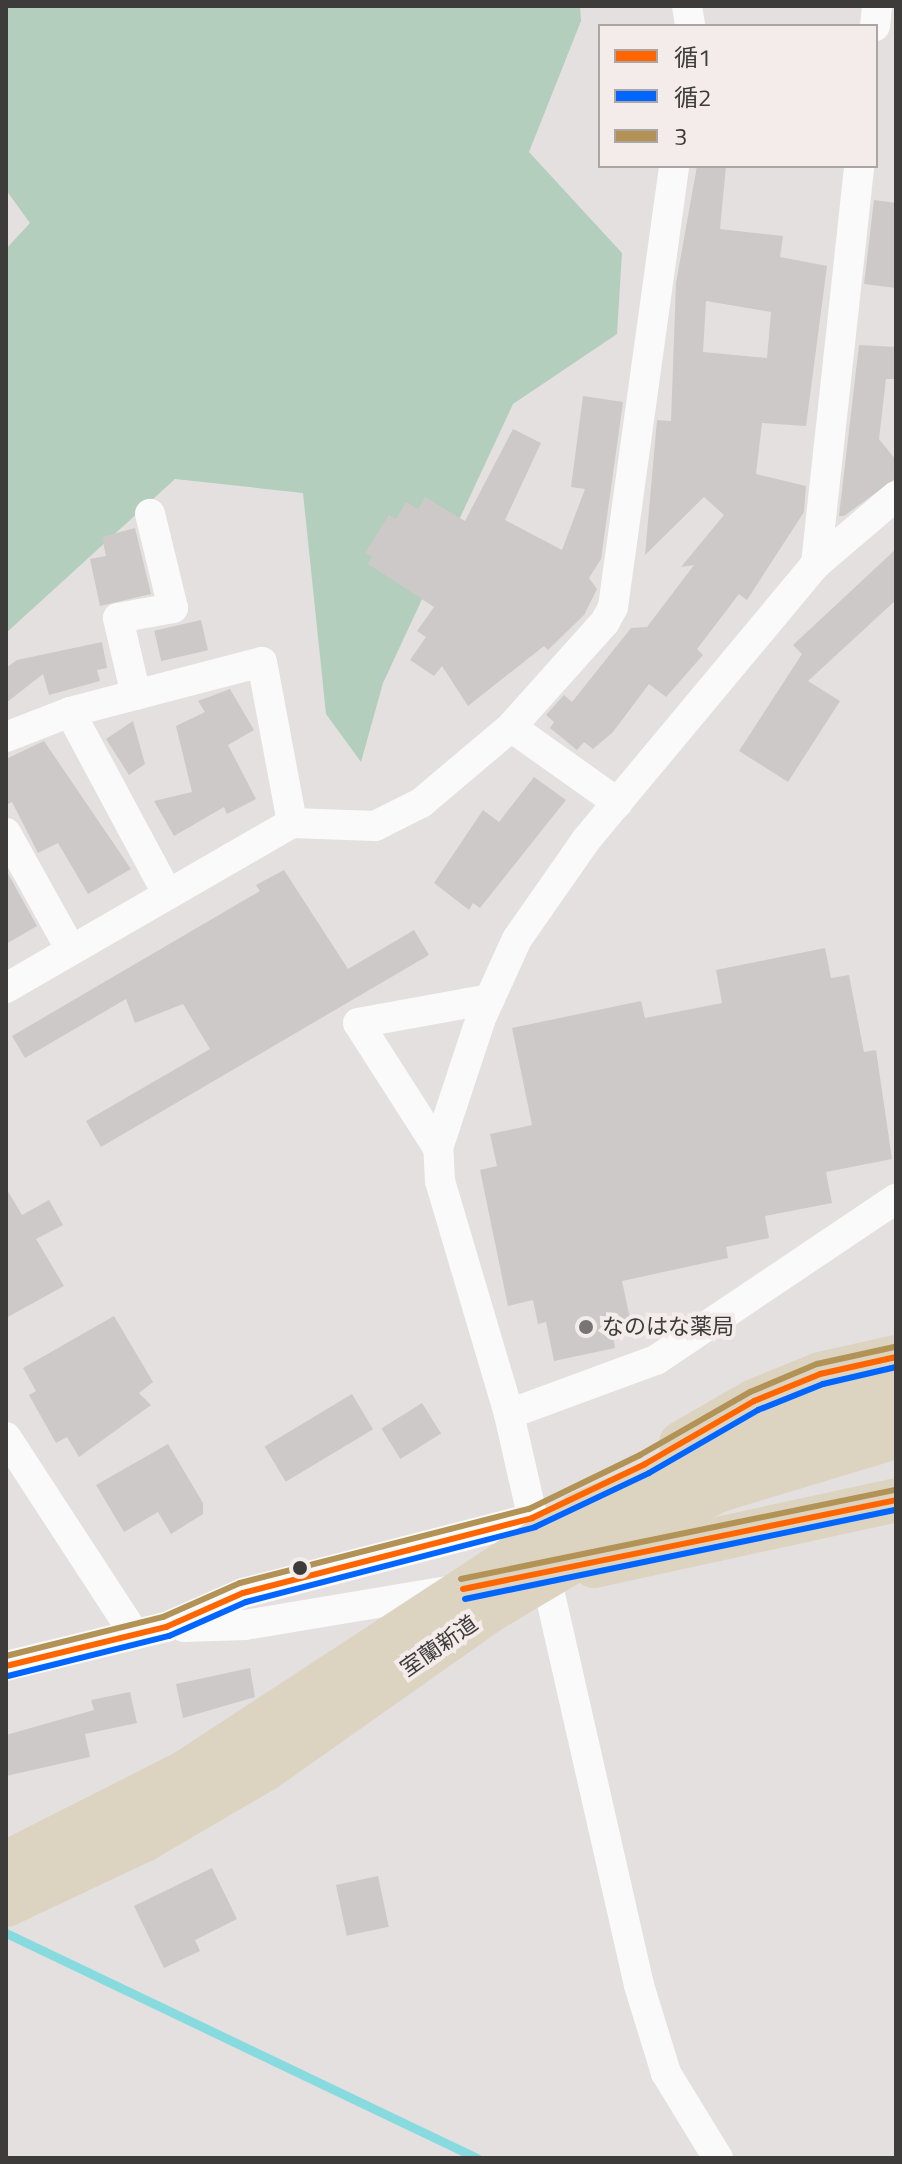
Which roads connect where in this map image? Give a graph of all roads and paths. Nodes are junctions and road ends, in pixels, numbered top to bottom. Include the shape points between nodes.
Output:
1 (674, 168) edge
2 (859, 168) edge
3 (896, 496) edge
4 (150, 514) dead end
5 (816, 564) junction
6 (136, 695) junction
7 (70, 712) junction
8 (511, 727) junction
9 (6, 737) edge
10 (618, 803) junction
11 (292, 823) junction
12 (6, 833) edge
13 (167, 893) junction
14 (71, 950) junction
15 (6, 988) edge
16 (490, 999) junction
17 (438, 1148) junction
18 (896, 1199) edge
19 (896, 1357) edge
20 (896, 1398) edge
21 (509, 1414) junction
22 (6, 1437) edge
23 (896, 1437) edge
24 (896, 1500) edge
25 (532, 1518) junction
26 (550, 1591) junction
27 (166, 1627) junction
28 (135, 1635) junction
29 (6, 1666) edge
30 (6, 1863) edge
31 (6, 1905) edge
32 (718, 2158) edge

1 - 8 street via 613,607
2 - 5 street
3 - 5 street
4 - 6 street via 173,608 118,618
5 - 10 street
6 - 7 street
6 - 11 street via 262,662
7 - 9 street
7 - 13 street
8 - 10 street
8 - 11 street via 421,803 375,826
10 - 16 street via 517,939
11 - 13 street
12 - 14 street
13 - 14 street
14 - 15 street
16 - 17 street
16 - 17 street via 358,1023
17 - 21 street via 440,1181
18 - 21 street via 656,1360
19 - 25 highway via 820,1374 754,1401 645,1464
20 - 30 highway, 室蘭新道 via 781,1428 659,1475 579,1514 187,1771
21 - 25 street
22 - 28 street
23 - 31 highway, 室蘭新道 via 720,1490 602,1544 491,1610 264,1770 144,1840
24 - 26 highway
25 - 26 street
25 - 27 street via 243,1593
26 - 27 street via 245,1625
26 - 32 street via 586,1760 666,2073
27 - 28 street
28 - 29 street

